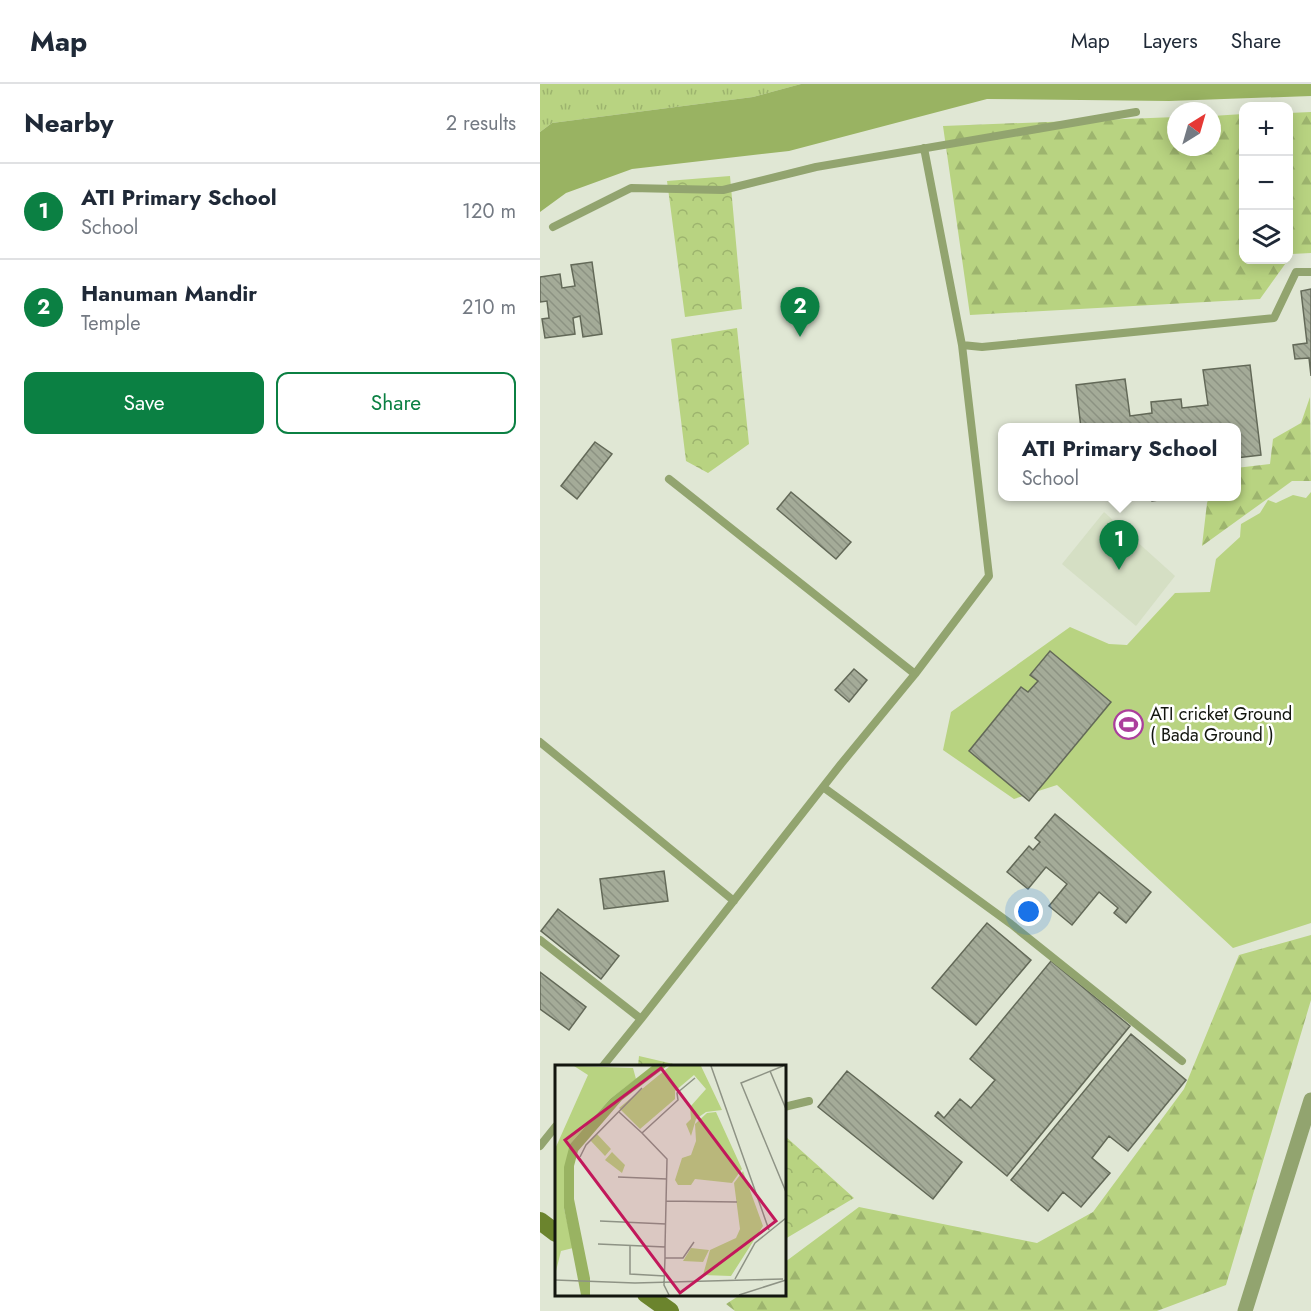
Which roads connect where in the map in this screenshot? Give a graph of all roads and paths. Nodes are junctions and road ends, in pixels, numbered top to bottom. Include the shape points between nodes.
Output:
1 (1136, 112) dead end
2 (924, 148) junction
3 (553, 227) dead end
4 (1311, 272) edge
5 (962, 345) junction
6 (669, 479) dead end
7 (915, 674) junction
8 (540, 742) edge
9 (823, 787) junction
10 (734, 901) junction
11 (540, 940) edge
12 (641, 1019) junction
13 (1182, 1061) dead end
14 (604, 1065) edge
15 (1311, 1100) edge
16 (809, 1101) dead end
17 (786, 1107) edge
18 (555, 1127) edge
19 (540, 1146) edge
20 (540, 1221) edge
21 (555, 1232) edge
22 (649, 1296) edge
23 (670, 1311) edge
24 (1245, 1311) edge

1 - 2 lane
2 - 3 lane via 816,167 723,190 632,188
2 - 5 lane
4 - 5 lane via 1296,272 1274,318 982,347
5 - 7 lane via 988,576
6 - 7 lane
7 - 9 lane
8 - 10 lane
9 - 10 lane
9 - 13 lane via 1011,924
10 - 12 lane
11 - 12 lane
12 - 14 lane
15 - 24 street
16 - 17 lane
18 - 19 lane
20 - 21 main road
22 - 23 main road

